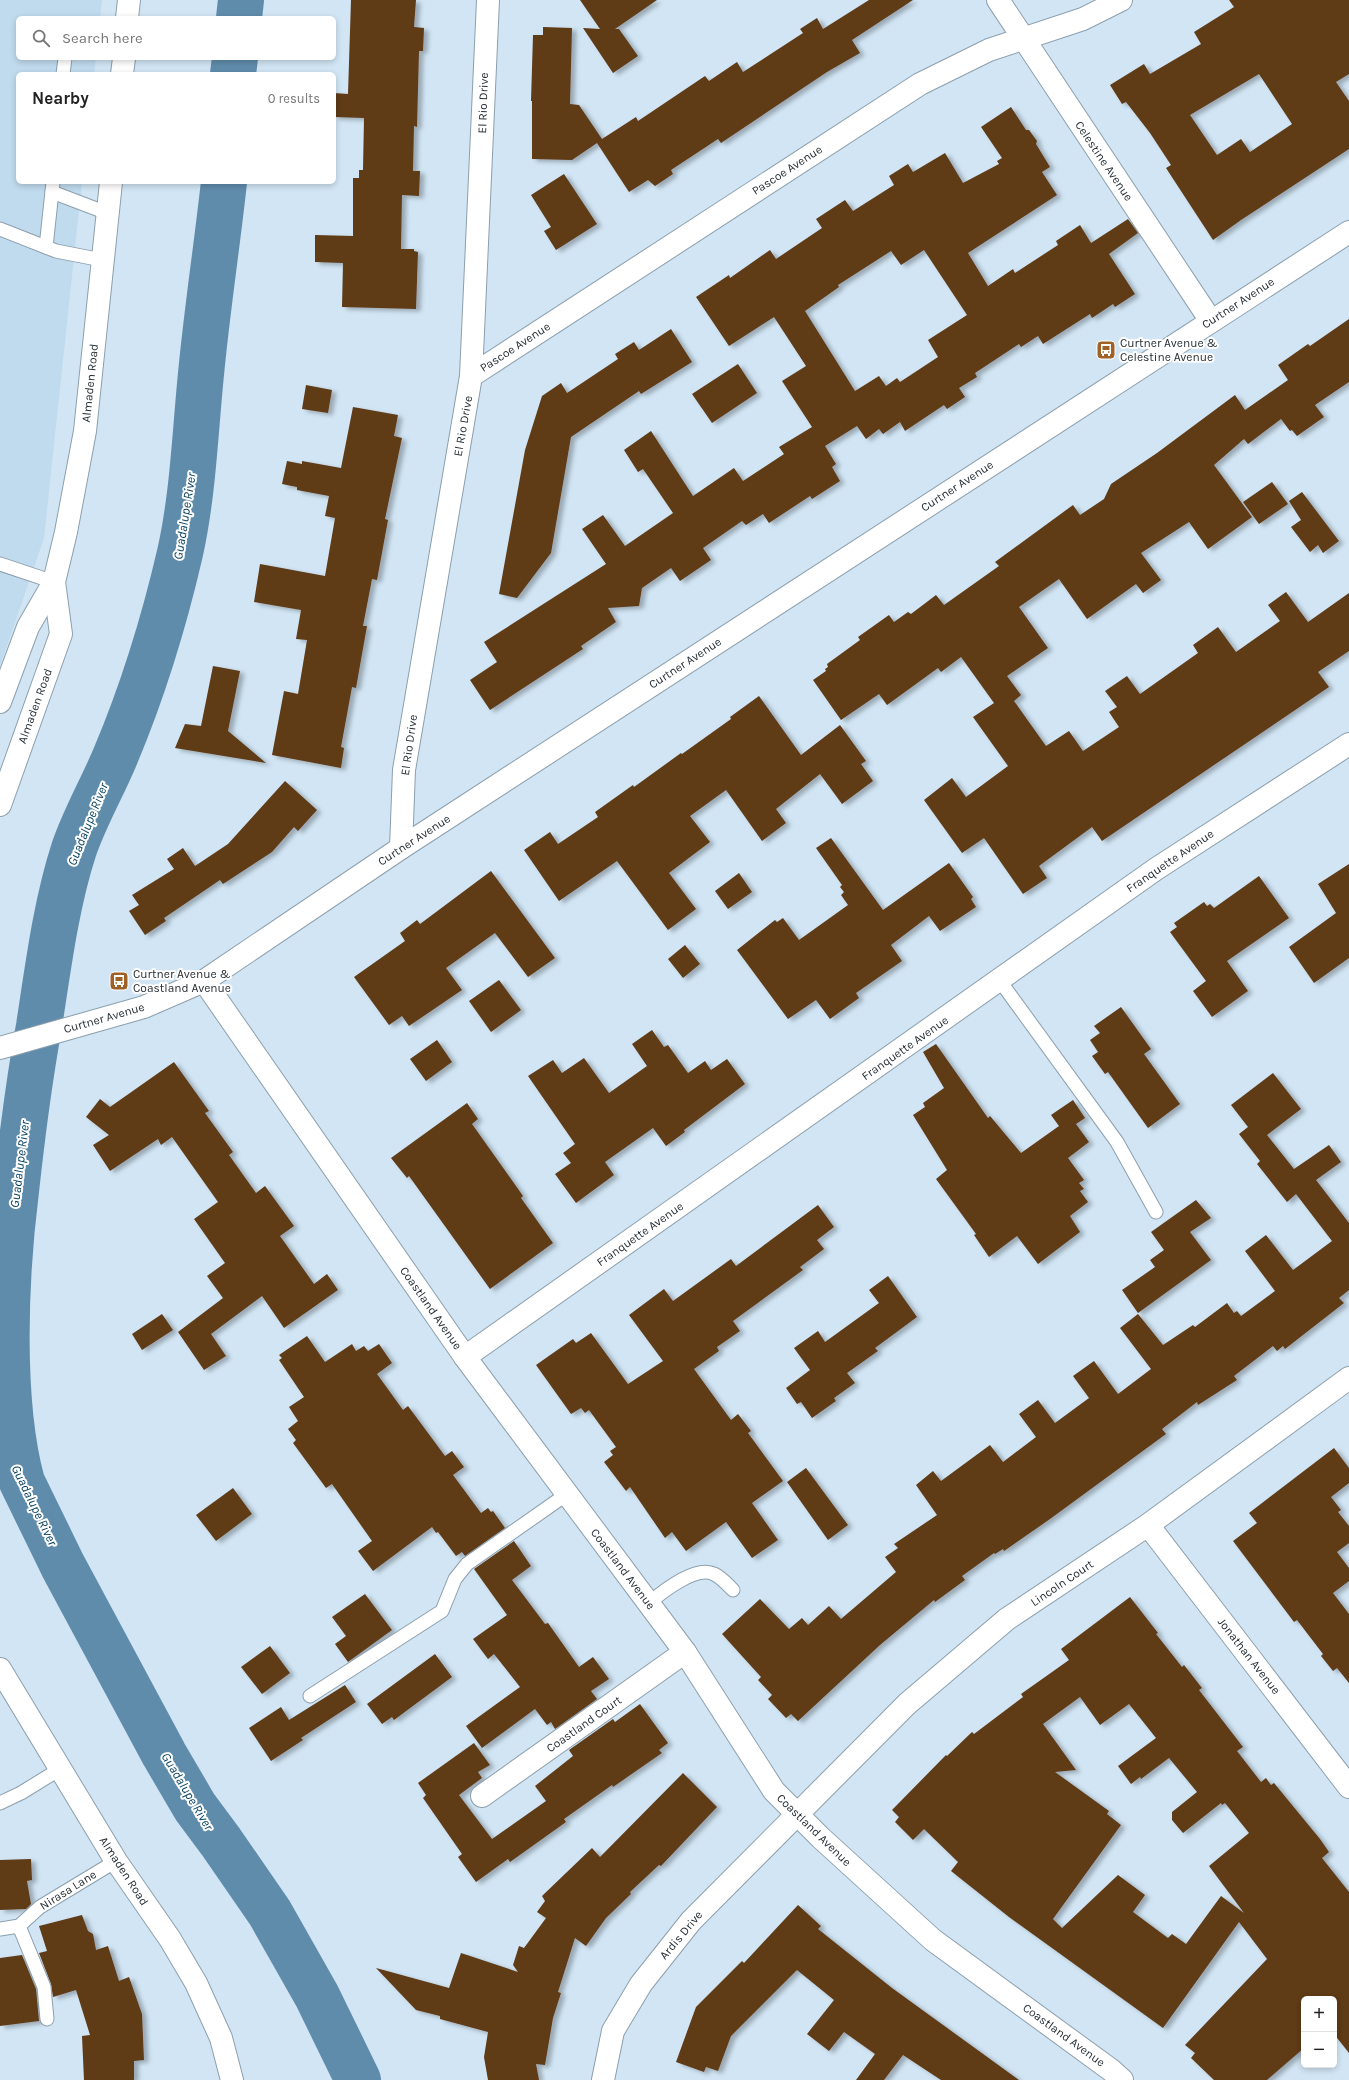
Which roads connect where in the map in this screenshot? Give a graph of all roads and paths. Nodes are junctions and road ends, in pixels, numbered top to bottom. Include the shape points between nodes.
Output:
1 (129, 0) edge
2 (488, 0) edge
3 (998, 0) edge
4 (1121, 0) edge
5 (128, 16) edge
6 (1023, 38) junction
7 (65, 60) edge
8 (124, 60) edge
9 (64, 72) edge
10 (122, 72) edge
11 (111, 184) edge
12 (52, 187) edge
13 (107, 213) junction
14 (0, 229) edge
15 (1349, 232) edge
16 (46, 247) junction
17 (102, 260) junction
18 (1211, 321) junction
19 (471, 376) junction
20 (0, 564) edge
21 (54, 582) junction
22 (0, 702) edge
23 (1349, 744) edge
24 (0, 805) edge
25 (401, 848) junction
26 (204, 981) junction
27 (1000, 981) junction
28 (2, 1047) edge
29 (1156, 1212) dead end
30 (465, 1357) junction
31 (1349, 1378) edge
32 (567, 1494) junction
33 (1148, 1525) junction
34 (734, 1590) dead end
35 (649, 1603) junction
36 (685, 1652) junction
37 (0, 1669) edge
38 (310, 1696) dead end
39 (60, 1769) junction
40 (1349, 1787) edge
41 (482, 1796) dead end
42 (0, 1803) edge
43 (797, 1814) junction
44 (116, 1860) junction
45 (20, 1926) junction
46 (0, 1929) edge
47 (47, 2019) dead end
48 (232, 2080) edge
49 (603, 2080) edge
50 (1122, 2080) edge

1 - 5 street
2 - 19 street, El Rio Drive
3 - 6 street, Celestine Avenue
4 - 6 street, Pascoe Avenue via 1083,19
6 - 18 street, Celestine Avenue
6 - 19 street, Pascoe Avenue via 989,50 920,84
7 - 9 lane
8 - 10 street
11 - 13 street, Almaden Road
12 - 13 lane
12 - 16 lane
13 - 17 street, Almaden Road
14 - 16 lane
15 - 18 street, Curtner Avenue
16 - 17 lane
17 - 21 street, Almaden Road via 85,431 74,495
18 - 25 street, Curtner Avenue
19 - 25 street, El Rio Drive via 404,770
20 - 21 lane
21 - 22 street, Almaden Road via 28,628
21 - 24 street, Almaden Road via 61,634
23 - 27 street, Franquette Avenue via 1156,869
25 - 26 street, Curtner Avenue
26 - 28 street, Curtner Avenue via 144,1007
26 - 30 street, Coastland Avenue
27 - 29 lane via 1117,1142
27 - 30 street, Franquette Avenue
30 - 32 street, Coastland Avenue
31 - 33 street, Lincoln Court
32 - 35 street, Coastland Avenue
32 - 38 lane via 466,1564 455,1579 442,1611
33 - 40 street, Jonathan Avenue
33 - 43 street, Lincoln Court via 1007,1619 907,1704
34 - 35 lane via 714,1573 697,1572 664,1590
35 - 36 street, Coastland Avenue
36 - 41 street, Coastland Court
36 - 43 street, Coastland Avenue via 774,1791
37 - 39 street, Almaden Road
39 - 42 lane
39 - 44 street, Almaden Road
43 - 49 street, Ardis Drive via 691,1921 641,1984 613,2030
43 - 50 street, Coastland Avenue via 933,1940
44 - 45 lane, Nirasa Lane via 40,1907
44 - 48 street, Almaden Road via 170,1939 196,1983 221,2038
45 - 46 lane
45 - 47 lane via 44,1987

